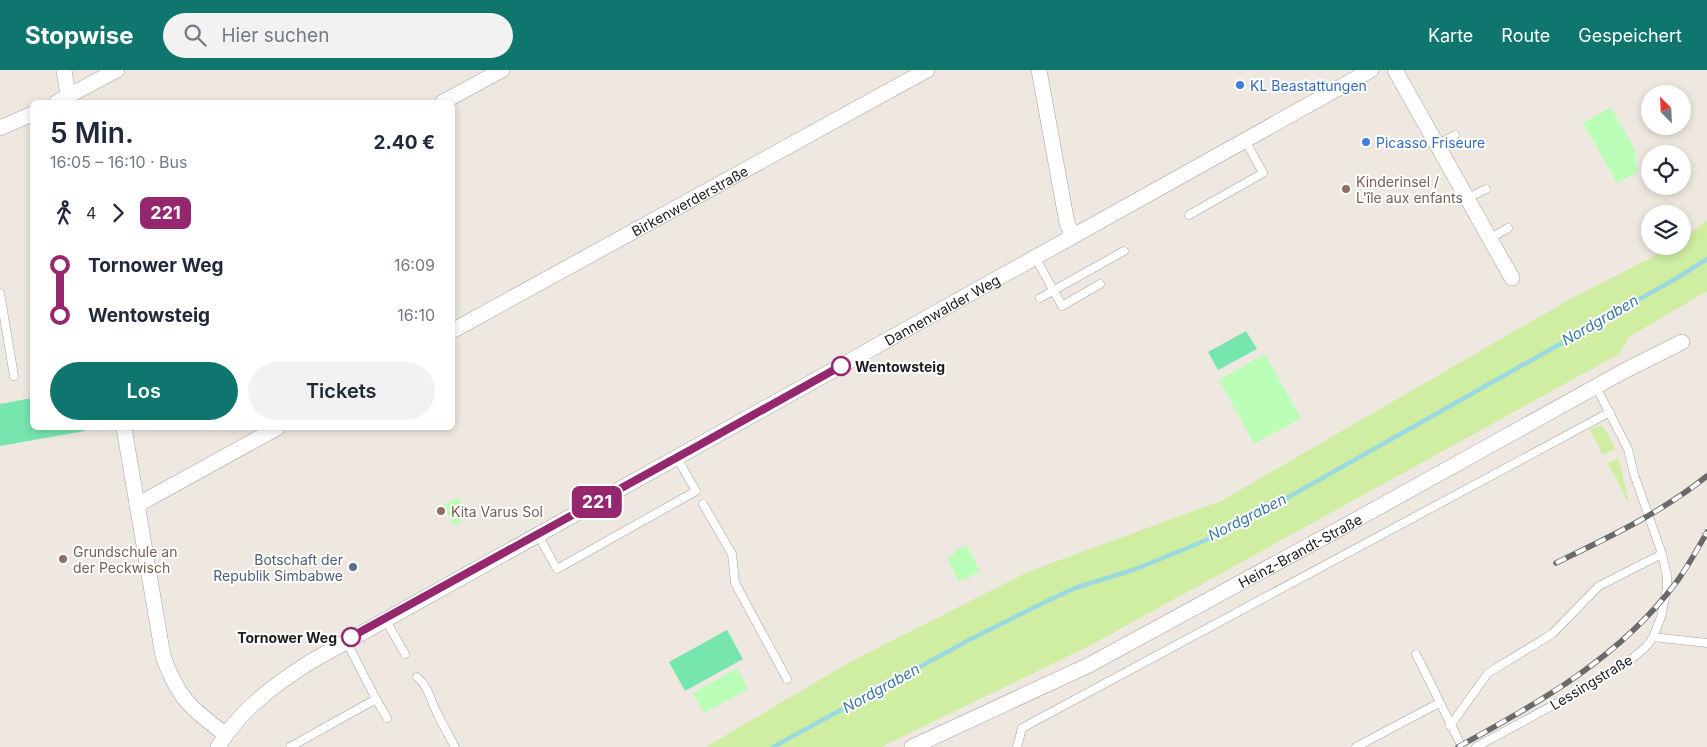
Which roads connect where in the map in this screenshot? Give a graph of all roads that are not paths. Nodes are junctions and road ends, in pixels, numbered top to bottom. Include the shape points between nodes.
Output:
1 (64, 70) edge
2 (117, 70) edge
3 (502, 70) edge
4 (927, 70) edge
5 (1039, 70) edge
6 (1371, 70) edge
7 (1395, 70) edge
8 (64, 100) edge
9 (66, 100) edge
10 (447, 100) edge
11 (30, 115) edge
12 (0, 128) edge
13 (1455, 134) dead end
14 (1246, 140) junction
15 (1437, 144) junction
16 (1486, 189) dead end
17 (1468, 198) junction
18 (1189, 215) dead end
19 (1508, 228) dead end
20 (1072, 236) junction
21 (1490, 238) junction
22 (1124, 251) dead end
23 (1036, 257) junction
24 (1512, 278) dead end
25 (1100, 284) dead end
26 (1054, 290) junction
27 (0, 293) edge
28 (1040, 298) dead end
29 (455, 329) edge
30 (1682, 342) dead end
31 (14, 376) dead end
32 (1596, 387) junction
33 (1610, 412) junction
34 (124, 430) edge
35 (274, 430) edge
36 (677, 458) junction
37 (703, 504) dead end
38 (137, 505) junction
39 (538, 534) junction
40 (1662, 554) junction
41 (385, 619) junction
42 (1653, 637) junction
43 (346, 641) junction
44 (1707, 643) edge
45 (405, 654) dead end
46 (1416, 654) dead end
47 (417, 677) dead end
48 (787, 679) dead end
49 (376, 699) junction
50 (1439, 703) junction
51 (387, 718) dead end
52 (1450, 726) junction
53 (221, 741) edge
54 (290, 747) edge
55 (455, 747) edge
56 (912, 747) edge
57 (1017, 747) edge
58 (1356, 747) edge
59 (1462, 747) edge
60 (1476, 747) edge

1 - 8 street
2 - 9 street
3 - 10 street
4 - 29 street, Birkenwerderstraße
5 - 20 street
6 - 14 street, Dannenwalder Weg
7 - 15 street
11 - 12 street
13 - 15 lane
14 - 18 lane via 1263,173
14 - 20 street, Dannenwalder Weg
15 - 17 street
16 - 17 lane
17 - 21 street
19 - 21 lane
20 - 23 street, Dannenwalder Weg
21 - 24 street
22 - 26 lane
23 - 26 lane
23 - 36 street, Dannenwalder Weg
25 - 26 lane via 1062,306
26 - 28 lane
27 - 31 lane
30 - 32 street, Heinz-Brandt-Straße
32 - 33 lane
32 - 56 street, Heinz-Brandt-Straße via 1090,665
33 - 40 lane via 1628,449
33 - 57 lane via 1022,728
34 - 38 street
35 - 38 street
36 - 39 street, Dannenwalder Weg
36 - 39 lane via 696,492 566,564 557,568
37 - 48 lane via 732,554 735,583
38 - 53 street via 158,632 170,677 181,696
39 - 41 street, Dannenwalder Weg
40 - 42 lane via 1667,588
40 - 52 lane via 1599,586 1552,634 1488,673
41 - 43 street, Dannenwalder Weg
41 - 45 lane
42 - 44 lane
42 - 60 lane, Lessingstraße via 1634,657 1594,683
43 - 49 lane via 373,686
43 - 53 street, Dannenwalder Weg via 265,692
46 - 50 lane
47 - 55 lane via 433,700 437,715
49 - 51 lane
49 - 54 lane
50 - 52 lane
50 - 58 lane
52 - 59 lane

